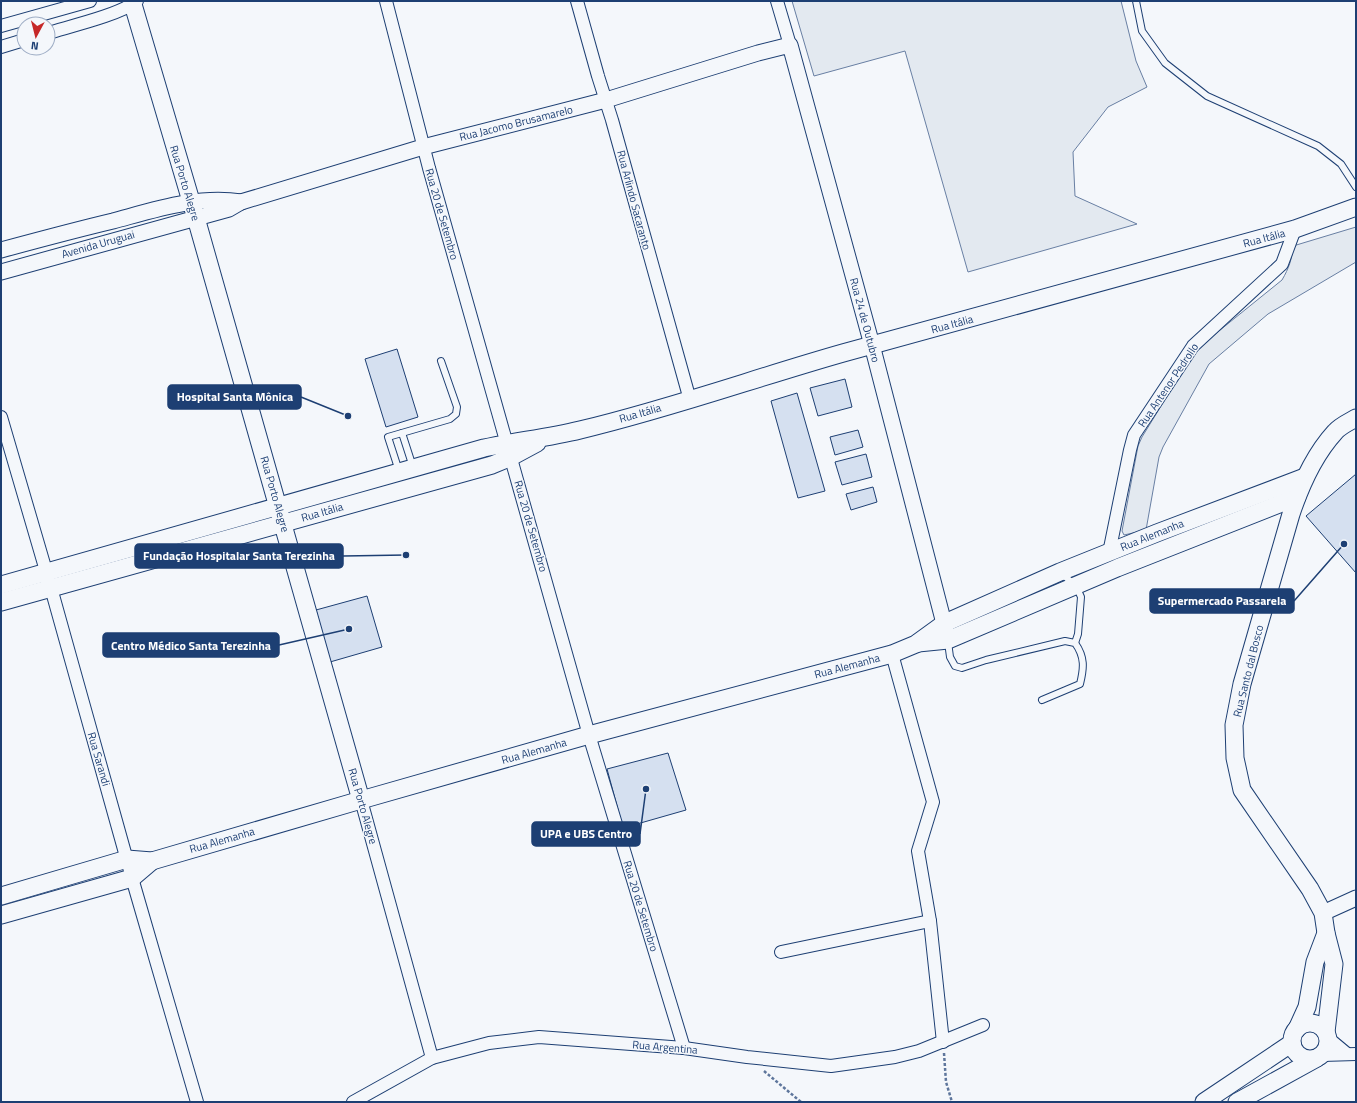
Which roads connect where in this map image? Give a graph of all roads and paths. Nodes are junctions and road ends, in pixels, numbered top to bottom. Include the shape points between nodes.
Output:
1 (90, 1) edge
2 (386, 1) edge
3 (577, 1) edge
4 (777, 1) edge
5 (1136, 1) edge
6 (134, 2) edge
7 (1, 26) edge
8 (56, 30) edge
9 (16, 41) edge
10 (1, 44) edge
11 (790, 45) junction
12 (606, 100) junction
13 (424, 147) junction
14 (1356, 187) edge
15 (1356, 207) edge
16 (194, 210) junction
17 (1295, 229) junction
18 (50, 237) junction
19 (1, 250) edge
20 (58, 256) junction
21 (1, 272) edge
22 (872, 345) junction
23 (441, 361) dead end
24 (690, 400) junction
25 (1, 417) edge
26 (1356, 418) edge
27 (402, 433) junction
28 (509, 450) junction
29 (407, 470) junction
30 (1301, 487) junction
31 (279, 507) junction
32 (283, 523) junction
33 (1109, 552) junction
34 (1060, 572) junction
35 (49, 580) junction
36 (1, 585) edge
37 (1076, 586) junction
38 (1, 602) edge
39 (945, 623) junction
40 (948, 640) junction
41 (1075, 643) junction
42 (916, 644) junction
43 (892, 654) junction
44 (1042, 700) dead end
45 (589, 736) junction
46 (361, 800) junction
47 (127, 859) junction
48 (152, 861) junction
49 (132, 878) junction
50 (1, 896) edge
51 (1356, 898) edge
52 (1322, 913) junction
53 (1, 915) edge
54 (930, 921) junction
55 (1326, 933) junction
56 (781, 952) dead end
57 (983, 1025) dead end
58 (1327, 1035) junction
59 (1295, 1036) junction
60 (943, 1042) junction
61 (684, 1048) junction
62 (1351, 1054) edge
63 (1319, 1056) junction
64 (747, 1057) junction
65 (432, 1058) junction
66 (197, 1102) edge
67 (354, 1102) edge
68 (801, 1102) edge
69 (952, 1102) edge
70 (1204, 1102) edge
71 (1237, 1102) edge

1 - 7 street
2 - 13 street, Rua 20 de Setembro
3 - 12 street, Rua Arlindo Sacaranto
4 - 11 street, Rua 24 de Outubro
5 - 14 lane via 1142,31 1165,63 1207,96 1318,146 1342,164
6 - 8 street via 111,14
6 - 16 main road, Rua Porto Alegre
9 - 10 street
11 - 12 street, Rua Jacomo Brusamarelo
11 - 22 street, Rua 24 de Outubro
12 - 13 street, Rua Jacomo Brusamarelo
12 - 24 street, Rua Arlindo Sacaranto
13 - 16 street, Rua Jacomo Brusamarelo via 241,202 229,209
13 - 28 street, Rua 20 de Setembro
15 - 17 main road, Rua Itália
16 - 18 street, Avenida Uruguai via 161,208
16 - 20 street, Avenida Uruguai
16 - 31 main road, Rua Porto Alegre
17 - 22 main road, Rua Itália
17 - 33 street, Rua Antenor Pedrollo via 1282,264 1194,346 1134,435
18 - 19 street, Avenida Uruguai
18 - 20 street
20 - 21 street, Avenida Uruguai
22 - 24 main road, Rua Itália
22 - 39 street, Rua 24 de Outubro
23 - 27 lane via 457,407 456,414 450,419
24 - 28 main road, Rua Itália
25 - 35 street, Rua Sarandi
26 - 30 main road, Rua Santo dal Bosco via 1336,431 1318,454
27 - 29 lane
27 - 29 lane via 388,437
28 - 29 main road, Rua Itália via 484,448
28 - 32 main road, Rua Itália via 492,465
28 - 45 street, Rua 20 de Setembro
29 - 31 main road, Rua Itália
30 - 33 main road, Rua Alemanha via 1157,533
30 - 37 main road, Rua Alemanha
30 - 52 main road, Rua Santo dal Bosco via 1242,684 1234,725 1235,758 1242,790 1310,889
31 - 32 main road, Rua Porto Alegre
31 - 35 main road, Rua Itália
32 - 35 main road, Rua Itália
32 - 46 main road, Rua Porto Alegre
33 - 34 main road, Rua Alemanha
34 - 37 lane
34 - 39 main road, Rua Alemanha
35 - 36 main road, Rua Itália
35 - 38 main road, Rua Itália
35 - 47 street, Rua Sarandi
37 - 40 main road, Rua Alemanha
37 - 41 lane via 1081,597
39 - 40 street, Rua 24 de Outubro
39 - 42 main road, Rua Alemanha
40 - 41 lane via 950,657 955,666 962,668 1065,641
40 - 42 main road, Rua Alemanha
41 - 44 lane via 1082,653 1083,672 1080,684
42 - 43 main road, Rua Alemanha
43 - 45 main road, Rua Alemanha
43 - 54 street via 933,802 918,851
45 - 46 main road, Rua Alemanha
45 - 61 street, Rua 20 de Setembro
46 - 48 main road, Rua Alemanha
46 - 65 street, Rua Porto Alegre
47 - 48 main road, Rua Alemanha
47 - 49 street, Rua Sarandi
47 - 50 main road, Rua Alemanha
48 - 49 main road, Rua Alemanha
49 - 53 main road, Rua Alemanha
49 - 66 street, Rua Sarandi
51 - 52 street
52 - 55 main road, Rua Santo dal Bosco
54 - 56 street
54 - 60 street
55 - 58 main road, Rua Santo dal Bosco via 1334,964
55 - 59 main road via 1315,962 1308,1006
57 - 60 street, Rua Argentina
58 - 59 main road via 1322,1027 1312,1023 1301,1025
58 - 62 street
58 - 63 main road via 1326,1050
59 - 63 main road via 1296,1052 1300,1056
59 - 70 main road
60 - 64 street, Rua Argentina via 895,1057 831,1066
60 - 69 path via 946,1082
61 - 64 street, Rua Argentina
61 - 65 street, Rua Argentina via 539,1036 489,1043
62 - 63 street
63 - 71 main road
64 - 68 path
65 - 67 street, Rua Argentina

